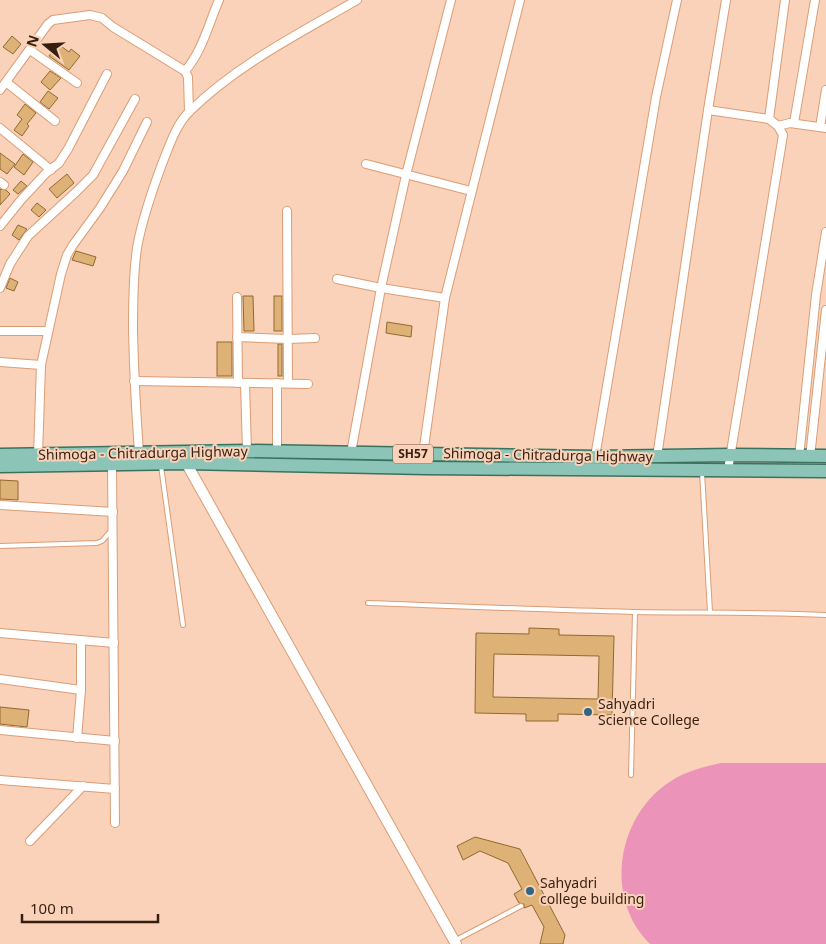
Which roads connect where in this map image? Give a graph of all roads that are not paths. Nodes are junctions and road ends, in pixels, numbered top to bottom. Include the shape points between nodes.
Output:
1 (219, 0) edge
2 (357, 0) edge
3 (451, 0) edge
4 (520, 0) edge
5 (677, 0) edge
6 (726, 0) edge
7 (786, 0) edge
8 (815, 0) edge
9 (30, 50) junction
10 (185, 71) junction
11 (107, 74) dead end
12 (6, 82) junction
13 (77, 84) dead end
14 (0, 90) edge
15 (826, 90) edge
16 (135, 99) dead end
17 (708, 110) junction
18 (189, 112) junction
19 (769, 120) junction
20 (55, 121) dead end
21 (147, 122) dead end
22 (794, 123) junction
23 (778, 126) junction
24 (0, 128) edge
25 (823, 128) edge
26 (366, 164) dead end
27 (51, 170) junction
28 (406, 175) junction
29 (471, 191) junction
30 (287, 211) dead end
31 (0, 226) edge
32 (826, 232) edge
33 (337, 278) dead end
34 (0, 288) edge
35 (381, 288) junction
36 (237, 297) dead end
37 (445, 298) junction
38 (826, 310) edge
39 (48, 330) junction
40 (0, 331) edge
41 (237, 337) junction
42 (315, 338) dead end
43 (288, 339) junction
44 (0, 362) edge
45 (42, 365) junction
46 (134, 382) junction
47 (242, 383) junction
48 (277, 383) junction
49 (288, 384) junction
50 (308, 384) dead end
51 (246, 451) junction
52 (277, 451) junction
53 (138, 452) junction
54 (180, 452) junction
55 (351, 453) junction
56 (423, 454) junction
57 (0, 455) edge
58 (38, 455) junction
59 (731, 455) junction
60 (656, 456) junction
61 (826, 456) edge
62 (805, 457) junction
63 (595, 458) junction
64 (186, 463) junction
65 (161, 464) junction
66 (112, 465) junction
67 (0, 466) edge
68 (702, 470) junction
69 (728, 470) junction
70 (826, 471) edge
71 (0, 505) edge
72 (112, 512) junction
73 (113, 529) junction
74 (0, 546) edge
75 (368, 603) dead end
76 (635, 612) junction
77 (710, 612) junction
78 (826, 615) edge
79 (183, 625) dead end
80 (0, 633) edge
81 (81, 640) junction
82 (114, 643) junction
83 (0, 680) edge
84 (81, 690) junction
85 (0, 730) edge
86 (77, 738) junction
87 (114, 741) junction
88 (631, 775) dead end
89 (0, 780) edge
90 (83, 786) junction
91 (115, 789) junction
92 (115, 823) dead end
93 (30, 841) dead end
94 (521, 906) dead end
95 (455, 943) edge

1 - 10 street via 192,64
2 - 18 street via 270,50 216,88
3 - 28 street
4 - 29 street
5 - 63 street via 656,97
6 - 17 street
7 - 19 street
8 - 22 street
9 - 10 street via 52,20 90,15
9 - 12 street
9 - 13 street
10 - 18 street
11 - 27 street via 68,149
12 - 14 street
12 - 20 street
15 - 25 street
16 - 34 street via 93,175 28,236 10,264
17 - 19 street
17 - 60 street
18 - 46 street via 168,150 137,249 133,286
19 - 23 street
21 - 39 street via 123,171 67,255
22 - 23 street
22 - 25 street
23 - 59 street via 783,136
24 - 27 street
26 - 28 street
27 - 31 street
28 - 29 street
28 - 35 street
29 - 37 street
30 - 43 street
32 - 62 street via 816,295
33 - 35 street
35 - 37 street
35 - 55 street
36 - 41 street
37 - 56 street
38 - 62 street
39 - 40 street
39 - 45 street
41 - 43 street
41 - 47 street
42 - 43 street
43 - 49 street
44 - 45 street
45 - 58 street
46 - 47 street
46 - 53 street
47 - 48 street
47 - 51 street
48 - 49 street
48 - 52 street
49 - 50 street
51 - 52 main road, Shimoga - Chitradurga Highway / SH57
51 - 54 main road, Shimoga - Chitradurga Highway / SH57
52 - 55 main road, Shimoga - Chitradurga Highway / SH57
53 - 54 main road, Shimoga - Chitradurga Highway / SH57
53 - 58 main road, Shimoga - Chitradurga Highway / SH57
54 - 64 street
55 - 56 main road, Shimoga - Chitradurga Highway / SH57
56 - 63 main road, Shimoga - Chitradurga Highway / SH57
57 - 58 main road, Shimoga - Chitradurga Highway / SH57
59 - 60 main road, Shimoga - Chitradurga Highway / SH57
59 - 62 main road, Shimoga - Chitradurga Highway / SH57
59 - 69 street
60 - 63 main road, Shimoga - Chitradurga Highway / SH57
61 - 62 main road, Shimoga - Chitradurga Highway / SH57
64 - 65 main road, Shimoga - Chitradurga Highway / SH57
64 - 68 main road, Shimoga - Chitradurga Highway / SH57
64 - 95 street
65 - 66 main road, Shimoga - Chitradurga Highway / SH57
65 - 79 lane
66 - 67 main road, Shimoga - Chitradurga Highway / SH57
66 - 72 street
68 - 69 main road, Shimoga - Chitradurga Highway / SH57
68 - 77 lane
69 - 70 main road, Shimoga - Chitradurga Highway / SH57
71 - 72 street
72 - 73 street
73 - 74 lane via 97,543
73 - 82 street
75 - 76 lane
76 - 77 lane
76 - 88 lane
77 - 78 lane
80 - 81 street
81 - 82 street
81 - 84 street
82 - 87 street
83 - 84 street
84 - 86 street
85 - 86 street
86 - 87 street
87 - 91 street
89 - 90 street
90 - 91 street
90 - 93 street
91 - 92 street
94 - 95 lane

